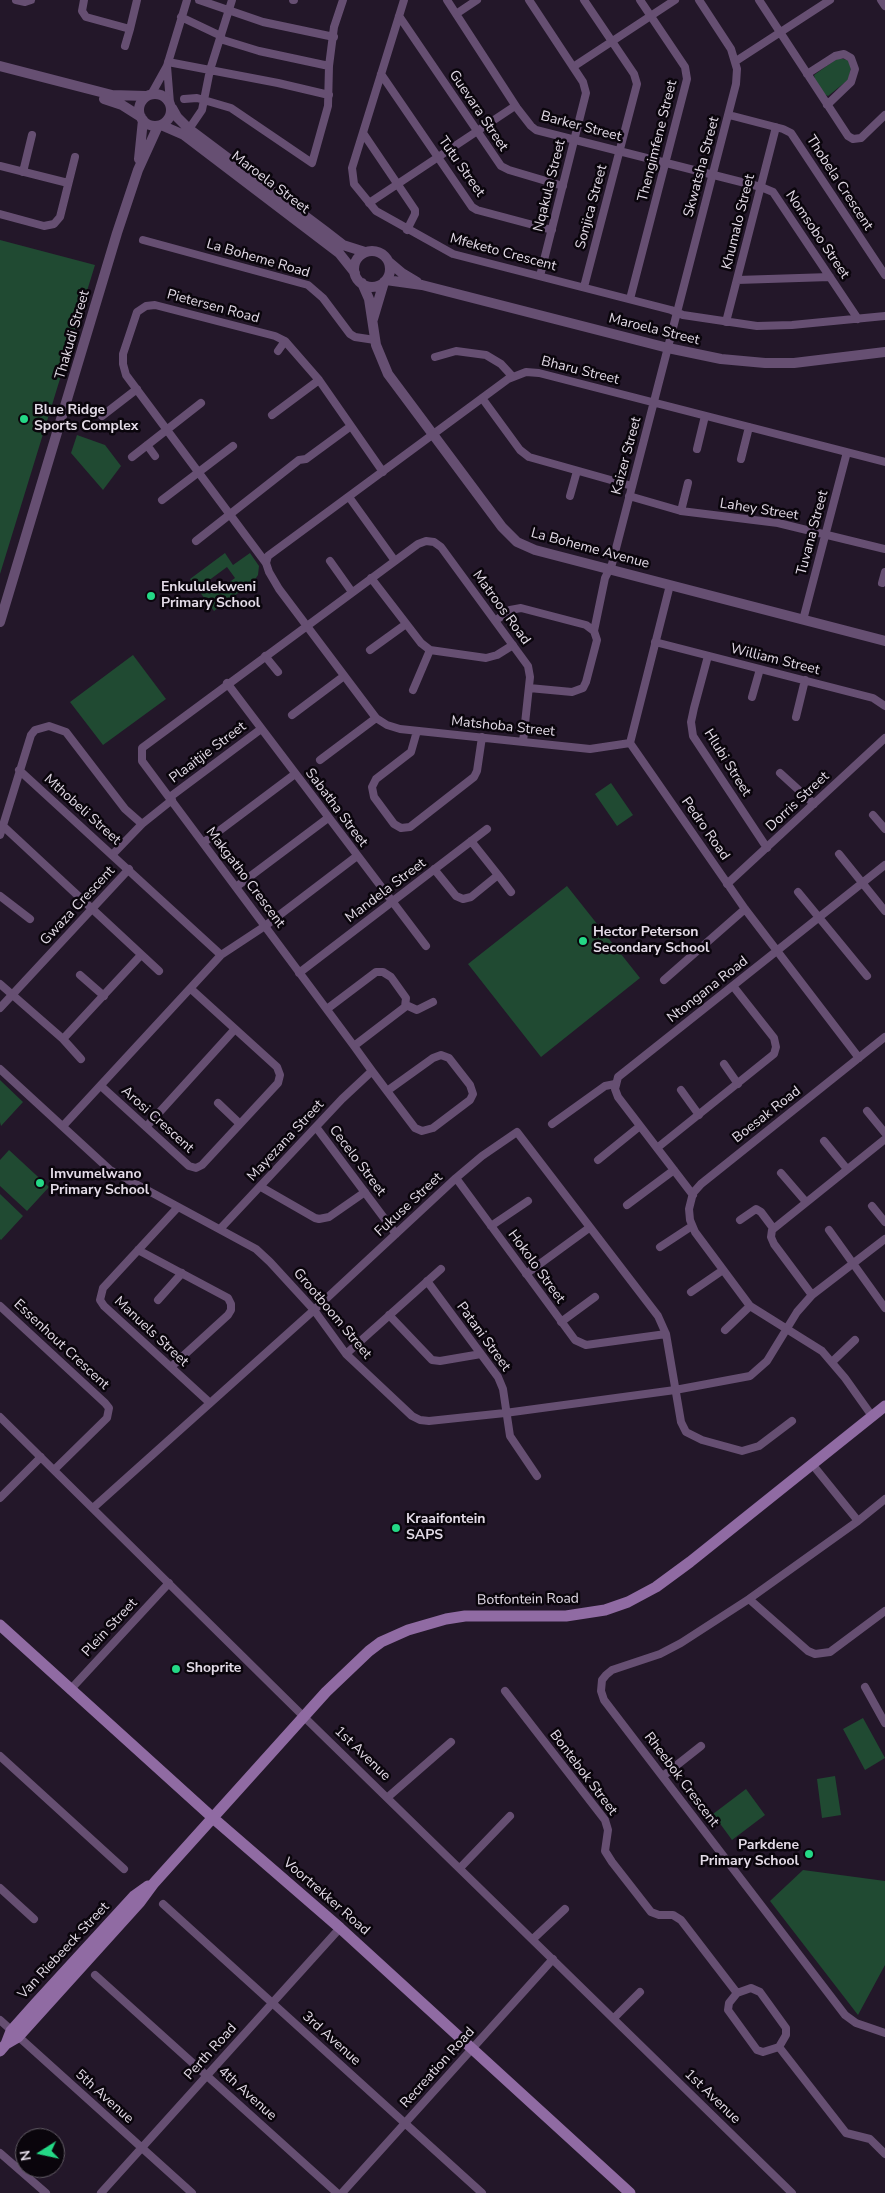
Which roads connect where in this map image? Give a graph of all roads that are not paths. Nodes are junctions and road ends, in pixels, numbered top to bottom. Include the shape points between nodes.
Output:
1 (16, 0) edge
2 (31, 0) edge
3 (84, 0) edge
4 (137, 0) edge
5 (199, 0) edge
6 (232, 0) edge
7 (343, 0) edge
8 (404, 0) edge
9 (447, 0) edge
10 (477, 0) edge
11 (529, 0) edge
12 (584, 0) edge
13 (640, 0) edge
14 (675, 0) edge
15 (700, 0) edge
16 (759, 0) edge
17 (830, 0) edge
18 (881, 0) edge
19 (184, 1) edge
20 (885, 6) edge
21 (228, 11) junction
22 (456, 14) junction
23 (399, 16) junction
24 (651, 16) junction
25 (182, 18) junction
26 (130, 29) junction
27 (781, 33) junction
28 (334, 37) junction
29 (221, 38) junction
30 (612, 42) junction
31 (125, 46) dead end
32 (736, 61) junction
33 (167, 64) junction
34 (0, 66) edge
35 (330, 66) junction
36 (573, 67) junction
37 (210, 70) junction
38 (0, 72) edge
39 (381, 74) junction
40 (807, 74) junction
41 (149, 95) junction
42 (329, 95) junction
43 (184, 99) dead end
44 (205, 100) junction
45 (827, 105) junction
46 (171, 106) junction
47 (515, 106) junction
48 (729, 115) junction
49 (885, 115) edge
50 (142, 119) junction
51 (160, 125) junction
52 (776, 128) junction
53 (189, 129) junction
54 (476, 132) junction
55 (363, 133) junction
56 (32, 135) dead end
57 (575, 140) junction
58 (620, 151) junction
59 (74, 157) dead end
60 (438, 157) junction
61 (666, 163) junction
62 (0, 166) edge
63 (138, 170) junction
64 (22, 172) junction
65 (713, 175) junction
66 (68, 183) junction
67 (399, 183) junction
68 (563, 186) junction
69 (761, 187) junction
70 (368, 203) junction
71 (0, 214) edge
72 (407, 230) junction
73 (552, 230) junction
74 (143, 240) dead end
75 (365, 252) junction
76 (389, 262) junction
77 (355, 273) junction
78 (885, 275) edge
79 (540, 276) junction
80 (830, 277) junction
81 (737, 280) junction
82 (385, 281) junction
83 (362, 283) junction
84 (422, 284) junction
85 (584, 288) junction
86 (630, 299) junction
87 (678, 312) junction
88 (885, 316) edge
89 (858, 319) junction
90 (372, 322) junction
91 (726, 322) junction
92 (375, 340) junction
93 (285, 341) junction
94 (668, 348) junction
95 (278, 351) dead end
96 (885, 352) edge
97 (436, 357) dead end
98 (512, 376) junction
99 (319, 380) junction
100 (137, 389) junction
101 (482, 398) junction
102 (654, 403) junction
103 (201, 404) dead end
104 (272, 415) dead end
105 (102, 416) dead end
106 (705, 416) junction
107 (351, 426) junction
108 (749, 427) junction
109 (167, 430) junction
110 (433, 435) junction
111 (147, 445) junction
112 (233, 446) dead end
113 (697, 448) dead end
114 (847, 452) junction
115 (155, 456) dead end
116 (132, 457) dead end
117 (741, 459) dead end
118 (885, 462) edge
119 (577, 471) junction
120 (383, 472) junction
121 (199, 473) junction
122 (688, 484) dead end
123 (632, 486) junction
124 (570, 496) dead end
125 (629, 496) junction
126 (349, 497) junction
127 (162, 500) dead end
128 (681, 511) junction
129 (230, 515) junction
130 (825, 534) junction
131 (196, 541) dead end
132 (885, 549) edge
133 (330, 561) dead end
134 (394, 561) junction
135 (266, 563) junction
136 (608, 569) junction
137 (885, 572) edge
138 (371, 578) junction
139 (882, 583) dead end
140 (670, 585) junction
141 (352, 592) junction
142 (495, 620) junction
143 (803, 620) junction
144 (0, 622) edge
145 (406, 624) junction
146 (307, 626) junction
147 (594, 631) junction
148 (885, 641) edge
149 (655, 642) junction
150 (513, 645) junction
151 (370, 650) dead end
152 (430, 650) junction
153 (265, 656) junction
154 (708, 656) junction
155 (760, 669) junction
156 (278, 672) dead end
157 (344, 676) junction
158 (805, 680) junction
159 (228, 684) junction
160 (529, 688) junction
161 (413, 690) dead end
162 (752, 697) dead end
163 (885, 706) edge
164 (292, 715) dead end
165 (376, 718) junction
166 (796, 718) dead end
167 (261, 729) junction
168 (417, 731) junction
169 (482, 738) junction
170 (885, 738) edge
171 (523, 742) junction
172 (630, 743) junction
173 (320, 760) dead end
174 (19, 770) junction
175 (780, 773) dead end
176 (295, 774) junction
177 (171, 799) junction
178 (814, 804) junction
179 (873, 815) dead end
180 (328, 818) junction
181 (142, 824) junction
182 (3, 826) junction
183 (487, 829) dead end
184 (885, 829) edge
185 (0, 835) edge
186 (471, 841) junction
187 (203, 843) junction
188 (766, 848) junction
189 (113, 854) junction
190 (839, 854) dead end
191 (356, 856) junction
192 (885, 865) edge
193 (129, 869) junction
194 (434, 869) junction
195 (498, 875) junction
196 (862, 883) junction
197 (727, 884) junction
198 (236, 887) junction
199 (511, 892) dead end
200 (798, 892) dead end
201 (0, 896) edge
202 (392, 902) junction
203 (92, 908) junction
204 (744, 909) junction
205 (885, 911) edge
206 (819, 917) junction
207 (30, 919) dead end
208 (265, 926) junction
209 (426, 946) dead end
210 (776, 951) junction
211 (221, 954) junction
212 (141, 955) junction
213 (159, 971) dead end
214 (299, 973) junction
215 (80, 975) dead end
216 (867, 976) dead end
217 (664, 980) dead end
218 (0, 984) edge
219 (733, 986) junction
220 (191, 989) junction
221 (12, 995) junction
222 (104, 996) junction
223 (433, 1002) dead end
224 (406, 1005) junction
225 (0, 1008) edge
226 (326, 1009) junction
227 (235, 1029) junction
228 (885, 1037) edge
229 (63, 1039) junction
230 (354, 1046) junction
231 (81, 1058) dead end
232 (859, 1058) junction
233 (724, 1064) dead end
234 (0, 1069) edge
235 (372, 1071) junction
236 (615, 1084) junction
237 (738, 1084) junction
238 (101, 1086) junction
239 (387, 1090) junction
240 (681, 1090) dead end
241 (218, 1103) dead end
242 (867, 1111) dead end
243 (699, 1115) junction
244 (240, 1124) junction
245 (552, 1124) dead end
246 (63, 1126) junction
247 (640, 1126) junction
248 (146, 1127) junction
249 (316, 1127) junction
250 (885, 1133) edge
251 (885, 1139) edge
252 (824, 1141) dead end
253 (657, 1148) junction
254 (598, 1160) dead end
255 (847, 1169) junction
256 (674, 1170) junction
257 (781, 1173) dead end
258 (456, 1178) junction
259 (260, 1187) junction
260 (365, 1192) junction
261 (693, 1195) junction
262 (528, 1201) dead end
263 (806, 1202) junction
264 (627, 1205) dead end
265 (872, 1206) dead end
266 (178, 1207) junction
267 (740, 1220) dead end
268 (885, 1222) edge
269 (491, 1226) junction
270 (692, 1226) junction
271 (589, 1228) junction
272 (773, 1228) junction
273 (220, 1229) junction
274 (829, 1230) dead end
275 (396, 1234) junction
276 (885, 1238) edge
277 (660, 1247) dead end
278 (138, 1250) junction
279 (853, 1265) junction
280 (441, 1270) dead end
281 (723, 1270) junction
282 (182, 1274) junction
283 (526, 1274) junction
284 (427, 1281) junction
285 (691, 1292) dead end
286 (812, 1295) junction
287 (595, 1298) dead end
288 (158, 1300) dead end
289 (0, 1306) edge
290 (750, 1306) junction
291 (885, 1308) edge
292 (314, 1310) junction
293 (389, 1315) junction
294 (561, 1322) junction
295 (788, 1328) junction
296 (725, 1330) dead end
297 (666, 1334) junction
298 (855, 1340) dead end
299 (346, 1354) junction
300 (481, 1354) junction
301 (832, 1362) junction
302 (172, 1367) junction
303 (675, 1390) junction
304 (210, 1403) junction
305 (885, 1406) edge
306 (505, 1413) junction
307 (872, 1416) junction
308 (0, 1417) edge
309 (792, 1421) dead end
310 (40, 1457) junction
311 (812, 1464) junction
312 (54, 1470) junction
313 (537, 1476) dead end
314 (1, 1496) edge
315 (885, 1499) edge
316 (93, 1508) junction
317 (858, 1522) junction
318 (168, 1583) junction
319 (749, 1599) junction
320 (885, 1610) edge
321 (0, 1626) edge
322 (864, 1687) dead end
323 (70, 1690) junction
324 (505, 1691) dead end
325 (304, 1716) junction
326 (885, 1723) edge
327 (451, 1742) dead end
328 (700, 1746) dead end
329 (0, 1756) edge
330 (663, 1776) junction
331 (388, 1797) junction
332 (510, 1816) dead end
333 (213, 1818) junction
334 (460, 1868) junction
335 (124, 1869) dead end
336 (0, 1888) edge
337 (163, 1904) dead end
338 (565, 1909) dead end
339 (34, 1919) dead end
340 (340, 1928) junction
341 (533, 1939) junction
342 (553, 1959) junction
343 (95, 1975) dead end
344 (640, 1992) dead end
345 (737, 1993) junction
346 (273, 2002) junction
347 (614, 2018) junction
348 (0, 2020) edge
349 (885, 2032) edge
350 (15, 2034) junction
351 (779, 2047) junction
352 (3, 2048) edge
353 (471, 2049) junction
354 (207, 2075) junction
355 (405, 2123) junction
356 (142, 2148) junction
357 (0, 2153) edge
358 (885, 2154) edge
359 (46, 2193) edge
360 (101, 2193) edge
361 (192, 2193) edge
362 (337, 2193) edge
363 (342, 2193) edge
364 (482, 2193) edge
365 (630, 2193) edge
366 (792, 2193) edge

1 - 2 street
3 - 26 street via 82,11 86,17
4 - 26 street
5 - 21 street
6 - 21 street
7 - 28 street
8 - 23 street, Mfeketo Crescent
9 - 22 street, Barker Street
10 - 22 street
11 - 36 street, Nqakula Street
12 - 30 street, Sonjica Street
13 - 24 street, Thengimfene Street
14 - 24 street
15 - 32 street, Skwatsha Street
16 - 27 street
17 - 27 street
18 - 20 street
19 - 25 street
21 - 28 street
21 - 29 street
22 - 47 street, Barker Street
23 - 39 street, Mfeketo Crescent
23 - 54 street, Guevara Street
24 - 30 street
24 - 61 street, Thengimfene Street via 687,74
25 - 29 street
25 - 33 street
26 - 31 street
27 - 32 street
27 - 40 street
28 - 35 street
29 - 35 street via 259,51
29 - 37 street
30 - 36 street
30 - 58 street, Sonjica Street via 634,74 637,84
32 - 48 street, Skwatsha Street via 736,84
33 - 37 street
33 - 41 street
33 - 46 street
34 - 41 street via 112,95
35 - 42 street
36 - 57 street, Nqakula Street via 584,82 586,92
37 - 42 street
37 - 44 street
38 - 50 street via 122,105
39 - 55 street, Mfeketo Crescent
39 - 60 street, Tutu Street
40 - 45 street
40 - 45 street via 835,56 844,54 851,58 855,65 853,78
41 - 46 street via 163,95
41 - 50 street via 140,102
42 - 44 street via 312,163 238,112
43 - 44 street
44 - 53 street via 199,118
45 - 49 street via 853,138 863,136
46 - 51 street via 169,118
46 - 53 street, Maroela Street
47 - 54 street
47 - 57 street, Barker Street via 533,128
48 - 52 street, Thobela Crescent
48 - 65 street, Skwatsha Street
50 - 51 street via 150,125
50 - 63 street, Thakudi Street
51 - 63 street, Thakudi Street
51 - 77 street, Maroela Street via 184,135 339,252
52 - 69 street, Khumalo Street
52 - 78 street, Thobela Crescent via 793,136
53 - 75 street, Maroela Street via 343,245
54 - 60 street
54 - 68 street, Guevara Street via 504,168
55 - 67 street
55 - 70 street, Mfeketo Crescent via 352,174 354,184
56 - 64 street
57 - 58 street, Barker Street
57 - 68 street, Nqakula Street
58 - 61 street, Barker Street
58 - 85 street, Sonjica Street
59 - 66 street
60 - 67 street
60 - 73 street, Tutu Street via 474,209
61 - 65 street, Barker Street
61 - 86 street, Thengimfene Street
62 - 64 street
63 - 144 street, Thakudi Street
64 - 66 street
65 - 69 street, Nomsobo Street
65 - 87 street, Skwatsha Street
66 - 71 street via 60,217 54,224 44,226
67 - 70 street
67 - 72 street via 415,214
68 - 73 street, Nqakula Street
69 - 80 street, Nomsobo Street via 779,198
69 - 81 street, Khumalo Street
70 - 72 street, Mfeketo Crescent
72 - 79 street, Mfeketo Crescent via 453,254
73 - 79 street, Nqakula Street
74 - 92 street, La Boheme Road via 308,285 323,298 350,334
75 - 76 street via 376,252
75 - 77 street via 356,263
76 - 82 street
76 - 84 street, Maroela Street via 402,274
77 - 83 street
79 - 85 street, Mfeketo Crescent
80 - 81 street
80 - 89 street, Nomsobo Street
81 - 91 street, Khumalo Street
82 - 83 street via 375,286
82 - 84 street, Maroela Street
82 - 90 street, La Boheme Avenue
83 - 90 street, La Boheme Avenue via 369,299
84 - 94 street, Maroela Street
85 - 86 street, Mfeketo Crescent
86 - 87 street, Mfeketo Crescent
87 - 91 street
87 - 94 street, Skwatsha Street
88 - 89 street
89 - 91 street via 770,325
90 - 92 street, La Boheme Avenue
92 - 110 street, La Boheme Avenue via 388,374
93 - 95 street
93 - 99 street, Pietersen Road
93 - 100 street, Pietersen Road via 160,306 146,306 134,316 122,359 126,375
94 - 96 street, Maroela Street via 721,359 765,363 806,362
94 - 102 street, Kaizer Street
97 - 98 street via 456,351 486,356 501,364
98 - 101 street, Bharu Street
98 - 102 street, Bharu Street via 539,373
99 - 104 street
99 - 107 street, Pietersen Road
100 - 105 street
100 - 109 street, Pietersen Road
101 - 110 street, Bharu Street
101 - 119 street via 520,450 529,457
102 - 106 street, Bharu Street
102 - 123 street, Kaizer Street
103 - 109 street
106 - 108 street, Bharu Street
106 - 113 street
107 - 120 street, Pietersen Road
107 - 129 street via 306,459 299,460
108 - 114 street, Bharu Street
108 - 117 street
109 - 111 street
109 - 121 street, Pietersen Road
110 - 120 street, Bharu Street
110 - 136 street, La Boheme Avenue via 512,538 535,550
111 - 115 street
111 - 116 street
112 - 121 street
114 - 118 street, Bharu Street
114 - 130 street, Tuvana Street
119 - 123 street
119 - 124 street
120 - 126 street, Bharu Street
121 - 127 street
121 - 129 street, Pietersen Road
122 - 128 street
123 - 125 street, Kaizer Street
125 - 128 street, Lahey Street
125 - 136 street, Kaizer Street
126 - 134 street
126 - 135 street, Bharu Street via 268,556
128 - 130 street, Lahey Street via 778,523
129 - 131 street
129 - 135 street, Pietersen Road
130 - 132 street, Lahey Street
130 - 143 street, Tuvana Street
133 - 141 street
134 - 138 street, Matroos Road
134 - 142 street, Matroos Road via 422,542 438,544
135 - 146 street, Matshoba Street via 271,577
136 - 140 street, La Boheme Avenue
136 - 147 street, Kaizer Street
137 - 139 street
138 - 141 street, Matroos Road
138 - 145 street
140 - 143 street, La Boheme Avenue
140 - 149 street
141 - 146 street, Matroos Road
142 - 147 street via 510,610 521,608 586,625
142 - 150 street, Matroos Road
143 - 148 street, La Boheme Avenue
145 - 151 street
145 - 152 street
146 - 153 street, Makgatho Crescent
146 - 157 street, Matshoba Street
147 - 160 street, Kaizer Street via 597,640 583,688 572,692
149 - 154 street, William Street
149 - 172 street
150 - 152 street via 486,658
150 - 160 street, Matroos Road via 529,669
152 - 161 street
153 - 156 street
153 - 159 street, Makgatho Crescent
154 - 155 street, William Street
154 - 188 street, Hlubi Street via 694,708 692,730
155 - 158 street, William Street
155 - 162 street
157 - 164 street
157 - 165 street, Matshoba Street
158 - 163 street, William Street via 873,698
158 - 166 street
159 - 167 street, Sabatha Street
159 - 177 street, Makgatho Crescent via 142,748 142,761
160 - 171 street, Matroos Road
165 - 168 street, Matshoba Street via 394,727
165 - 173 street
167 - 176 street, Sabatha Street
167 - 177 street, Plaaitjie Street
168 - 169 street, Matshoba Street
168 - 169 street via 411,752 376,779 372,788 394,824 404,828 410,827 474,777
169 - 171 street, Matshoba Street
170 - 178 street, Dorris Street
171 - 172 street, Matshoba Street via 590,749
172 - 197 street, Pedro Road
174 - 181 street via 31,735 49,726 66,732 125,809
174 - 182 street
174 - 189 street, Mthobeli Street
175 - 178 street
176 - 180 street, Sabatha Street
176 - 187 street
177 - 181 street, Plaaitjie Street
177 - 187 street, Makgatho Crescent
178 - 188 street, Dorris Street
179 - 184 street
180 - 191 street, Sabatha Street
180 - 198 street
181 - 189 street, Plaaitjie Street
182 - 185 street
182 - 203 street
183 - 186 street, Mandela Street
186 - 194 street, Mandela Street
186 - 195 street
187 - 198 street, Makgatho Crescent
188 - 197 street, Dorris Street
189 - 193 street, Mthobeli Street
190 - 196 street
191 - 202 street, Sabatha Street
191 - 208 street
192 - 196 street, Ntongana Road
193 - 203 street, Gwaza Crescent
193 - 211 street, Gwaza Crescent
194 - 195 street via 454,895 463,899 471,897
194 - 202 street, Mandela Street
195 - 199 street
196 - 205 street
196 - 206 street, Ntongana Road
197 - 204 street, Pedro Road
198 - 208 street, Makgatho Crescent
200 - 206 street
201 - 207 street
202 - 209 street, Sabatha Street
202 - 214 street, Mandela Street
203 - 212 street
203 - 221 street, Gwaza Crescent
204 - 210 street, Pedro Road
204 - 217 street
206 - 210 street, Ntongana Road
206 - 216 street
208 - 211 street
208 - 214 street, Makgatho Crescent
210 - 219 street, Ntongana Road
210 - 232 street, Pedro Road
211 - 220 street
212 - 213 street
212 - 222 street
214 - 226 street, Makgatho Crescent
215 - 222 street
218 - 221 street
219 - 236 street, Ntongana Road via 621,1074
219 - 237 street via 774,1038 776,1047 771,1058
220 - 227 street, Arosi Crescent
220 - 238 street
221 - 225 street, Gwaza Crescent
221 - 229 street
222 - 229 street
223 - 224 street via 417,1010
224 - 226 street via 405,996 391,977 380,972
224 - 230 street
226 - 230 street, Makgatho Crescent
227 - 244 street, Arosi Crescent via 277,1067 280,1075 278,1083
227 - 248 street
228 - 232 street, Boesak Road
229 - 231 street
230 - 235 street, Makgatho Crescent
232 - 261 street, Boesak Road via 701,1184
233 - 237 street
234 - 246 street, Grootboom Street
235 - 239 street, Makgatho Crescent
235 - 249 street, Mayezana Street
236 - 245 street, Ntongana Road via 605,1086
236 - 247 street via 618,1097
237 - 243 street
238 - 246 street
238 - 248 street, Arosi Crescent
239 - 239 street, Makgatho Crescent via 441,1055 449,1058 473,1094 470,1100 433,1128 422,1132 415,1128
240 - 243 street
241 - 244 street
242 - 250 street
243 - 253 street
244 - 248 street, Arosi Crescent via 196,1168 189,1166
246 - 266 street, Grootboom Street via 110,1170
247 - 253 street
247 - 254 street
249 - 259 street, Mayezana Street
249 - 260 street, Cecelo Street
251 - 255 street
252 - 255 street
253 - 256 street
255 - 263 street
256 - 261 street
256 - 264 street
257 - 263 street
258 - 269 street, Hokolo Street
258 - 271 street, Fukuse Street via 517,1132
258 - 275 street, Fukuse Street
259 - 260 street via 319,1219 329,1217
259 - 273 street, Mayezana Street
260 - 275 street, Cecelo Street
261 - 270 street via 689,1209
262 - 269 street, Hokolo Street
263 - 272 street
265 - 268 street
266 - 273 street, Grootboom Street
266 - 278 street, Manuels Street
267 - 272 street via 756,1209
269 - 283 street, Hokolo Street
270 - 277 street
270 - 281 street
271 - 283 street
271 - 297 street, Fukuse Street via 658,1316
272 - 286 street via 772,1241
273 - 292 street, Grootboom Street via 256,1249
274 - 279 street
275 - 292 street, Fukuse Street
276 - 279 street
278 - 282 street
278 - 302 street, Manuels Street via 103,1288 100,1300
279 - 286 street
279 - 291 street
280 - 284 street
281 - 285 street
281 - 290 street
282 - 288 street
282 - 302 street via 228,1298 232,1307 228,1315
283 - 294 street, Hokolo Street
284 - 293 street
284 - 300 street, Patani Street
286 - 295 street
287 - 294 street, Hokolo Street
289 - 312 street, Essenhout Crescent via 108,1408 109,1415 105,1420
290 - 295 street
290 - 296 street
292 - 299 street, Grootboom Street
292 - 304 street, Fukuse Street
293 - 299 street
293 - 300 street via 432,1360
294 - 297 street, Hokolo Street via 575,1340 586,1345
295 - 301 street via 822,1351
295 - 303 street, Grootboom Street via 767,1361 750,1376
297 - 303 street, Fukuse Street
298 - 301 street
299 - 306 street, Grootboom Street via 420,1420
300 - 306 street, Patani Street via 502,1383
301 - 307 street
302 - 304 street, Manuels Street
303 - 306 street, Grootboom Street
303 - 309 street, Fukuse Street via 686,1432 729,1449 742,1451 754,1448
304 - 316 street, Fukuse Street
305 - 307 main road, Botfontein Road
306 - 313 street, Patani Street via 510,1436
307 - 311 main road, Botfontein Road
308 - 310 street
310 - 312 street
310 - 314 street
311 - 317 street
311 - 325 main road, Botfontein Road via 670,1577 628,1602 574,1616 465,1616 427,1623 369,1651
312 - 316 street, 1st Avenue
315 - 317 street, Rheebok Crescent
316 - 318 street, 1st Avenue
317 - 319 street, Rheebok Crescent
318 - 323 street, Plein Street
318 - 325 street, 1st Avenue
319 - 320 street via 815,1654 830,1652
319 - 330 street, Rheebok Crescent via 681,1643 660,1654 612,1670 602,1680 604,1700
321 - 323 main road, Voortrekker Road
322 - 326 street
323 - 333 main road, Voortrekker Road
324 - 345 street, Bontebok Street via 605,1820 608,1830 605,1851 612,1862 651,1912 673,1915 681,1920
325 - 331 street, 1st Avenue
325 - 333 main road, Botfontein Road
327 - 331 street
328 - 330 street
329 - 335 street
330 - 349 street, Rheebok Crescent via 845,2015 856,2023
331 - 334 street, 1st Avenue
332 - 334 street
333 - 340 main road, Voortrekker Road
333 - 350 main road, Van Riebeeck Street via 152,1885 134,1896
334 - 341 street, 1st Avenue
336 - 339 street
337 - 346 street, 3rd Avenue
338 - 341 street
340 - 346 street, Perth Road
340 - 353 main road, Voortrekker Road
341 - 342 street, 1st Avenue
342 - 347 street, 1st Avenue
342 - 353 street, Recreation Road
343 - 354 street, 4th Avenue
344 - 347 street
345 - 351 street via 751,1988 760,1992 786,2028
345 - 351 street via 728,2010 757,2050 763,2052
346 - 354 street, Perth Road
346 - 355 street, 3rd Avenue
347 - 366 street, 1st Avenue
348 - 350 street, 5th Avenue
350 - 352 main road, Van Riebeeck Street
350 - 356 street, 5th Avenue
351 - 358 street via 846,2133 870,2139
353 - 355 street, Recreation Road
353 - 365 main road, Voortrekker Road
354 - 356 street, Perth Road
354 - 362 street, 4th Avenue
355 - 363 street, Recreation Road
355 - 364 street, 3rd Avenue
356 - 360 street, Perth Road
356 - 361 street, 5th Avenue
357 - 359 street

